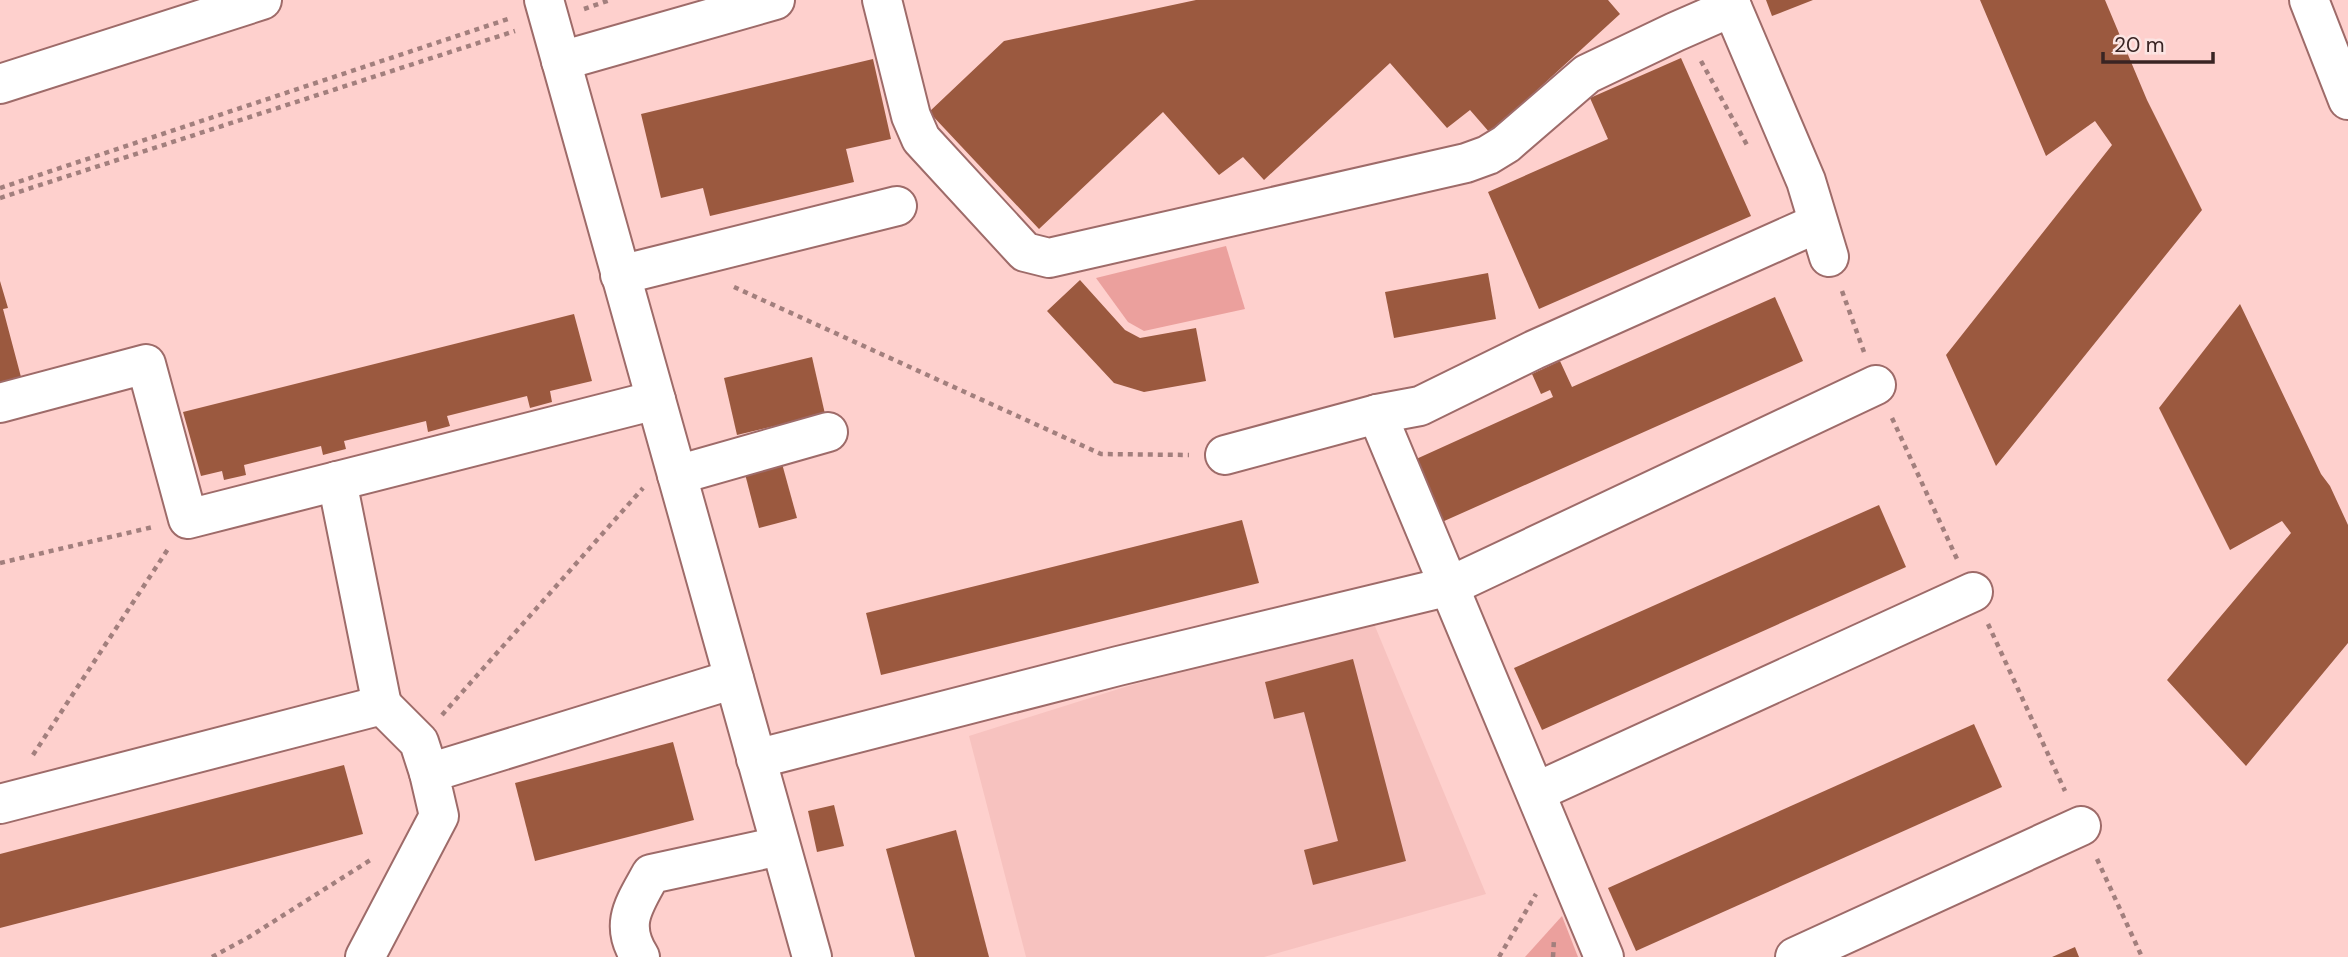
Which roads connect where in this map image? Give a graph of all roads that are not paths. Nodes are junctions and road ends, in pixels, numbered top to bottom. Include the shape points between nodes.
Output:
1 (262, 0) edge
2 (775, 0) edge
3 (882, 0) edge
4 (2309, 0) edge
5 (1730, 4) edge
6 (547, 9) edge
7 (561, 61) junction
8 (0, 84) edge
9 (2348, 100) edge
10 (897, 206) dead end
11 (621, 275) junction
12 (1876, 385) dead end
13 (656, 400) junction
14 (0, 403) edge
15 (1377, 414) junction
16 (828, 432) dead end
17 (1225, 455) road end
18 (674, 466) junction
19 (337, 481) junction
20 (1450, 586) junction
21 (1973, 592) dead end
22 (734, 679) junction
23 (383, 705) junction
24 (424, 757) junction
25 (756, 759) junction
26 (1536, 793) junction
27 (0, 803) edge
28 (2081, 826) dead end
29 (780, 846) junction
30 (365, 957) edge
31 (640, 957) edge
32 (811, 957) edge
33 (1604, 957) edge
34 (1795, 957) edge

1 - 8 main road
2 - 7 main road
3 - 5 main road via 921,139 1025,252 1049,258 1488,155 1587,74
4 - 9 main road
5 - 15 main road via 1805,181 1824,240 1534,350 1420,406
6 - 7 main road
7 - 11 main road
10 - 11 main road
11 - 13 main road
12 - 20 main road
13 - 18 main road
13 - 19 main road
14 - 19 main road via 146,364 188,519
15 - 17 main road
15 - 20 main road
16 - 18 main road
18 - 22 main road
19 - 23 main road
20 - 25 main road
20 - 26 main road
21 - 26 main road
22 - 24 main road
22 - 25 main road
23 - 24 main road
23 - 27 main road
24 - 30 main road via 439,816
25 - 29 main road
26 - 33 main road
28 - 34 main road
29 - 31 main road via 651,874 628,927
29 - 32 main road

